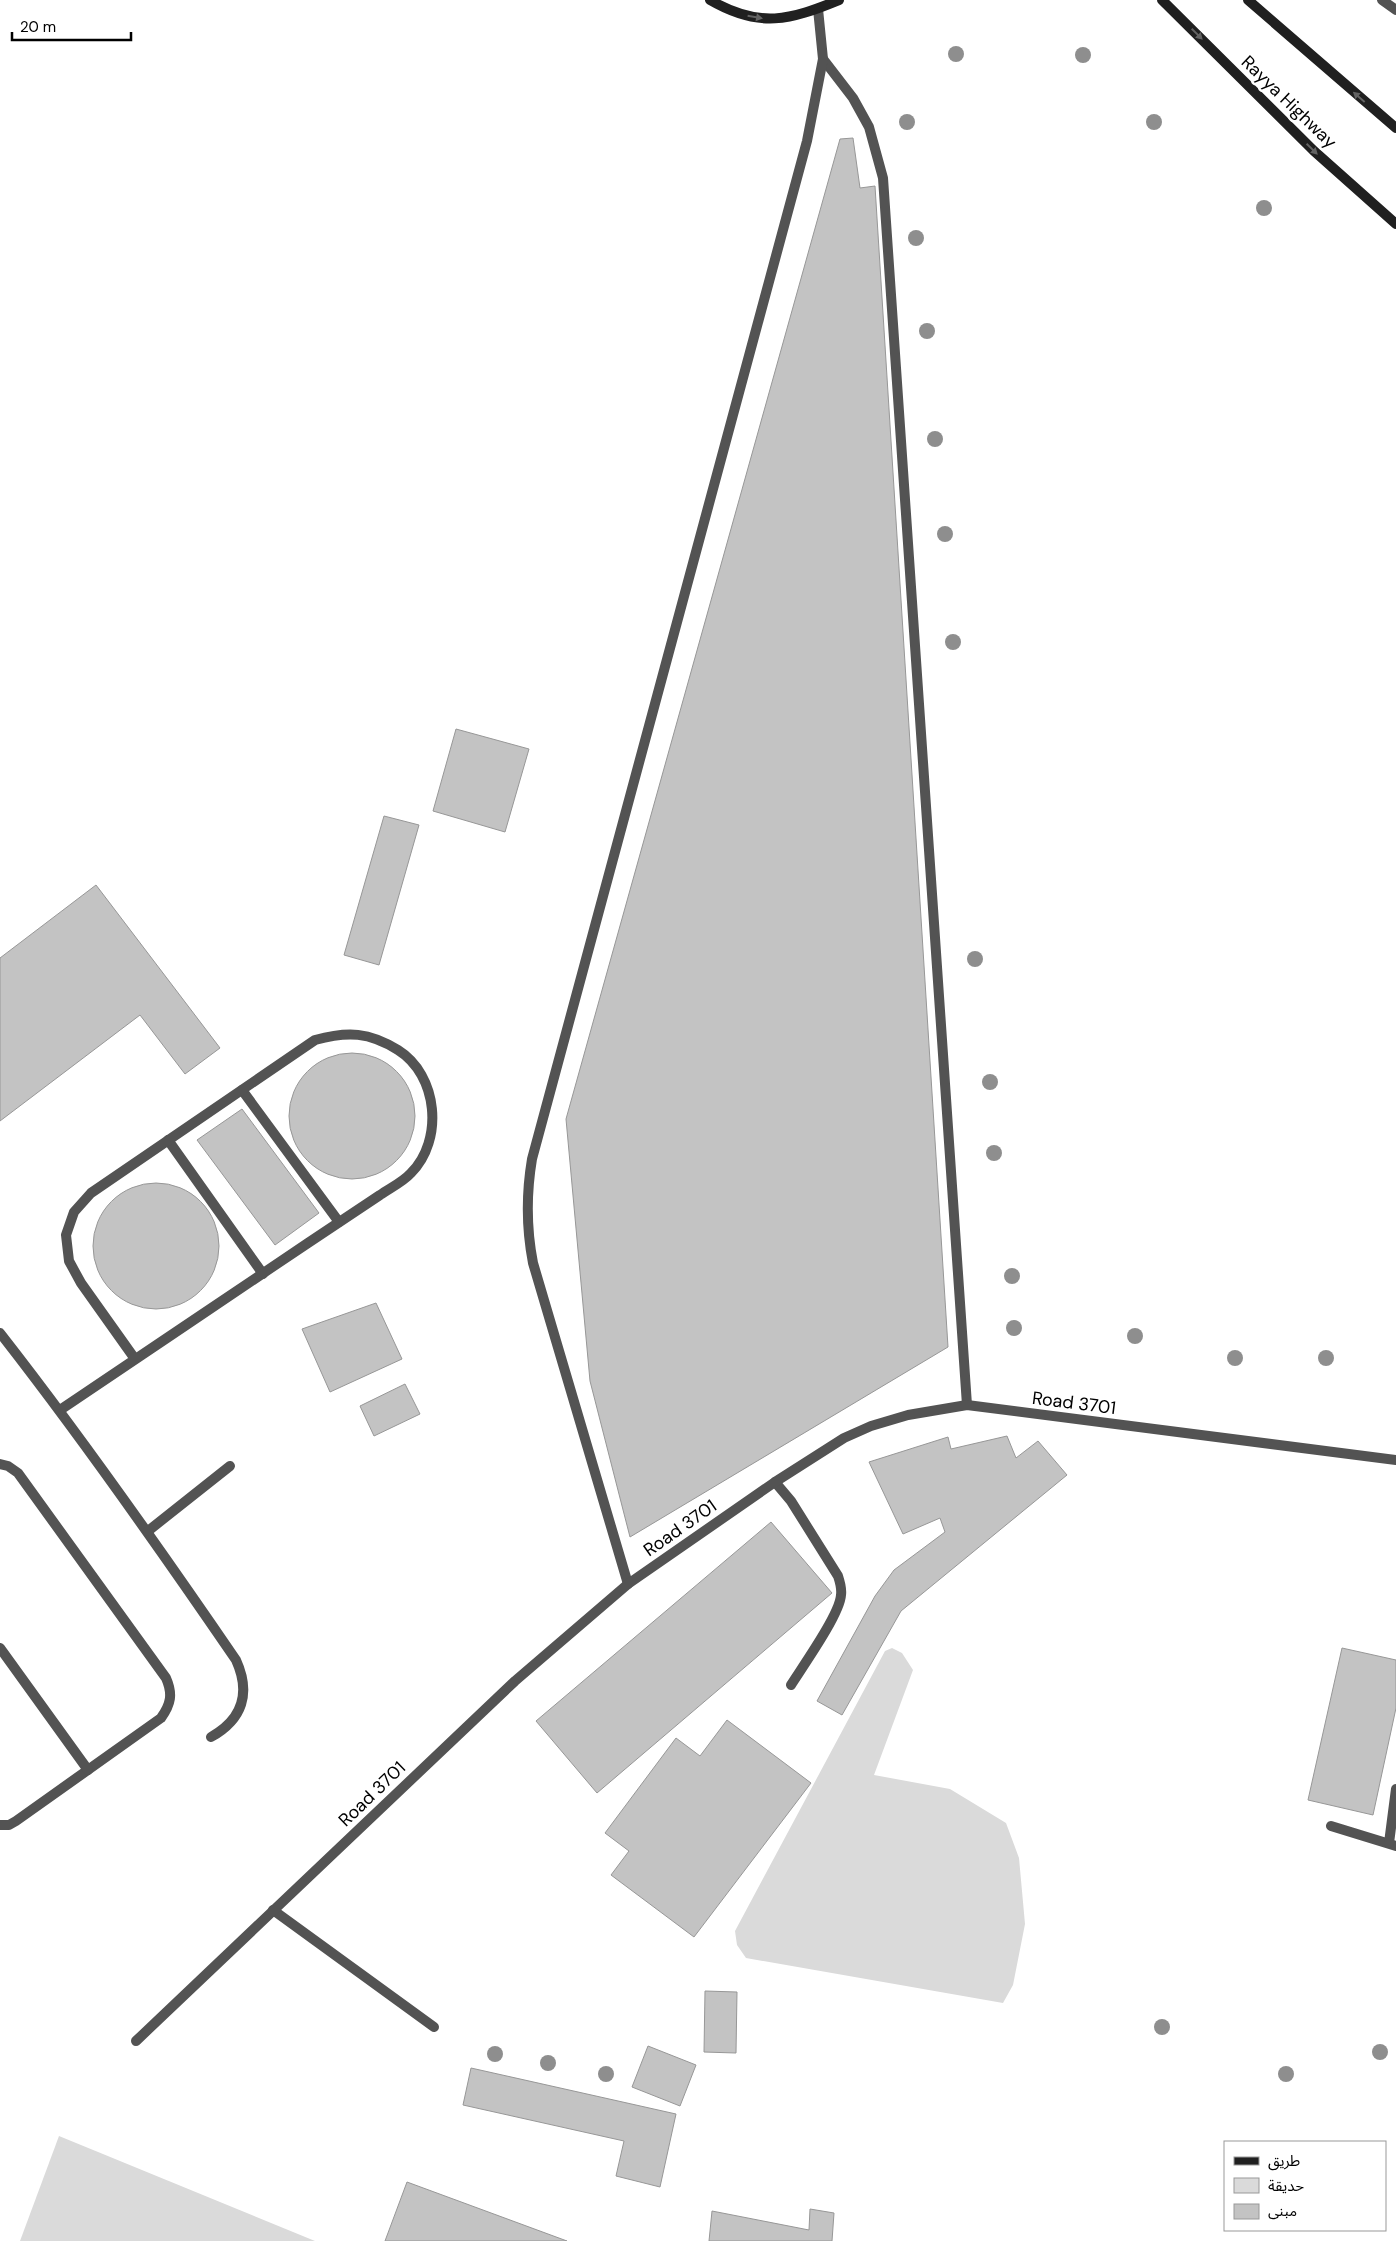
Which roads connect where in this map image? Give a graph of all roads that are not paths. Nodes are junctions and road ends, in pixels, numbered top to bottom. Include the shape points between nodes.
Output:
1 (710, 0) edge
2 (840, 0) edge
3 (1162, 0) edge
4 (1248, 0) edge
5 (1382, 0) edge
6 (818, 9) junction
7 (1396, 10) edge
8 (823, 59) junction
9 (1396, 128) edge
10 (1396, 224) edge
11 (242, 1090) junction
12 (168, 1140) junction
13 (339, 1222) junction
14 (263, 1274) junction
15 (0, 1333) edge
16 (135, 1360) junction
17 (967, 1405) junction
18 (60, 1410) junction
19 (1396, 1460) edge
20 (0, 1464) edge
21 (230, 1466) dead end
22 (776, 1482) junction
23 (148, 1531) junction
24 (628, 1584) junction
25 (0, 1648) edge
26 (791, 1685) dead end
27 (211, 1737) dead end
28 (88, 1770) junction
29 (1396, 1789) edge
30 (0, 1826) edge
31 (1331, 1826) dead end
32 (1392, 1844) edge
33 (273, 1910) junction
34 (434, 2027) dead end
35 (136, 2041) dead end

1 -> 6 main road via 724,8 758,18 797,16
2 - 6 main road
3 -> 10 main road, Rayya Highway via 1314,151
9 -> 4 main road
5 - 7 street
6 - 8 street
8 - 17 street via 853,98 869,127 883,178
8 - 24 street via 807,141 528,1182 526,1205 533,1263
11 - 12 street
11 - 13 street
11 - 13 street via 315,1040 338,1034 360,1034 382,1040 402,1052 417,1069 428,1089 433,1111 431,1134 424,1155 411,1173
12 - 14 street
12 - 16 street via 91,1193 74,1212 66,1236 69,1261
13 - 14 street
14 - 16 street
15 - 18 street
16 - 18 street
17 - 19 street, Road 3701
17 - 22 street, Road 3701 via 908,1415 871,1426 844,1438
18 - 23 street
20 - 28 street via 18,1473 166,1678 170,1688 171,1699 161,1718
21 - 23 street
22 - 24 street, Road 3701
22 - 26 street via 838,1576 842,1595 836,1613
23 - 27 street via 243,1675 244,1692 240,1708 224,1730
24 - 33 street, Road 3701 via 515,1681
25 - 28 street
28 - 30 street via 16,1821
29 - 32 street
31 - 32 street
33 - 34 street
33 - 35 street, Road 3701

